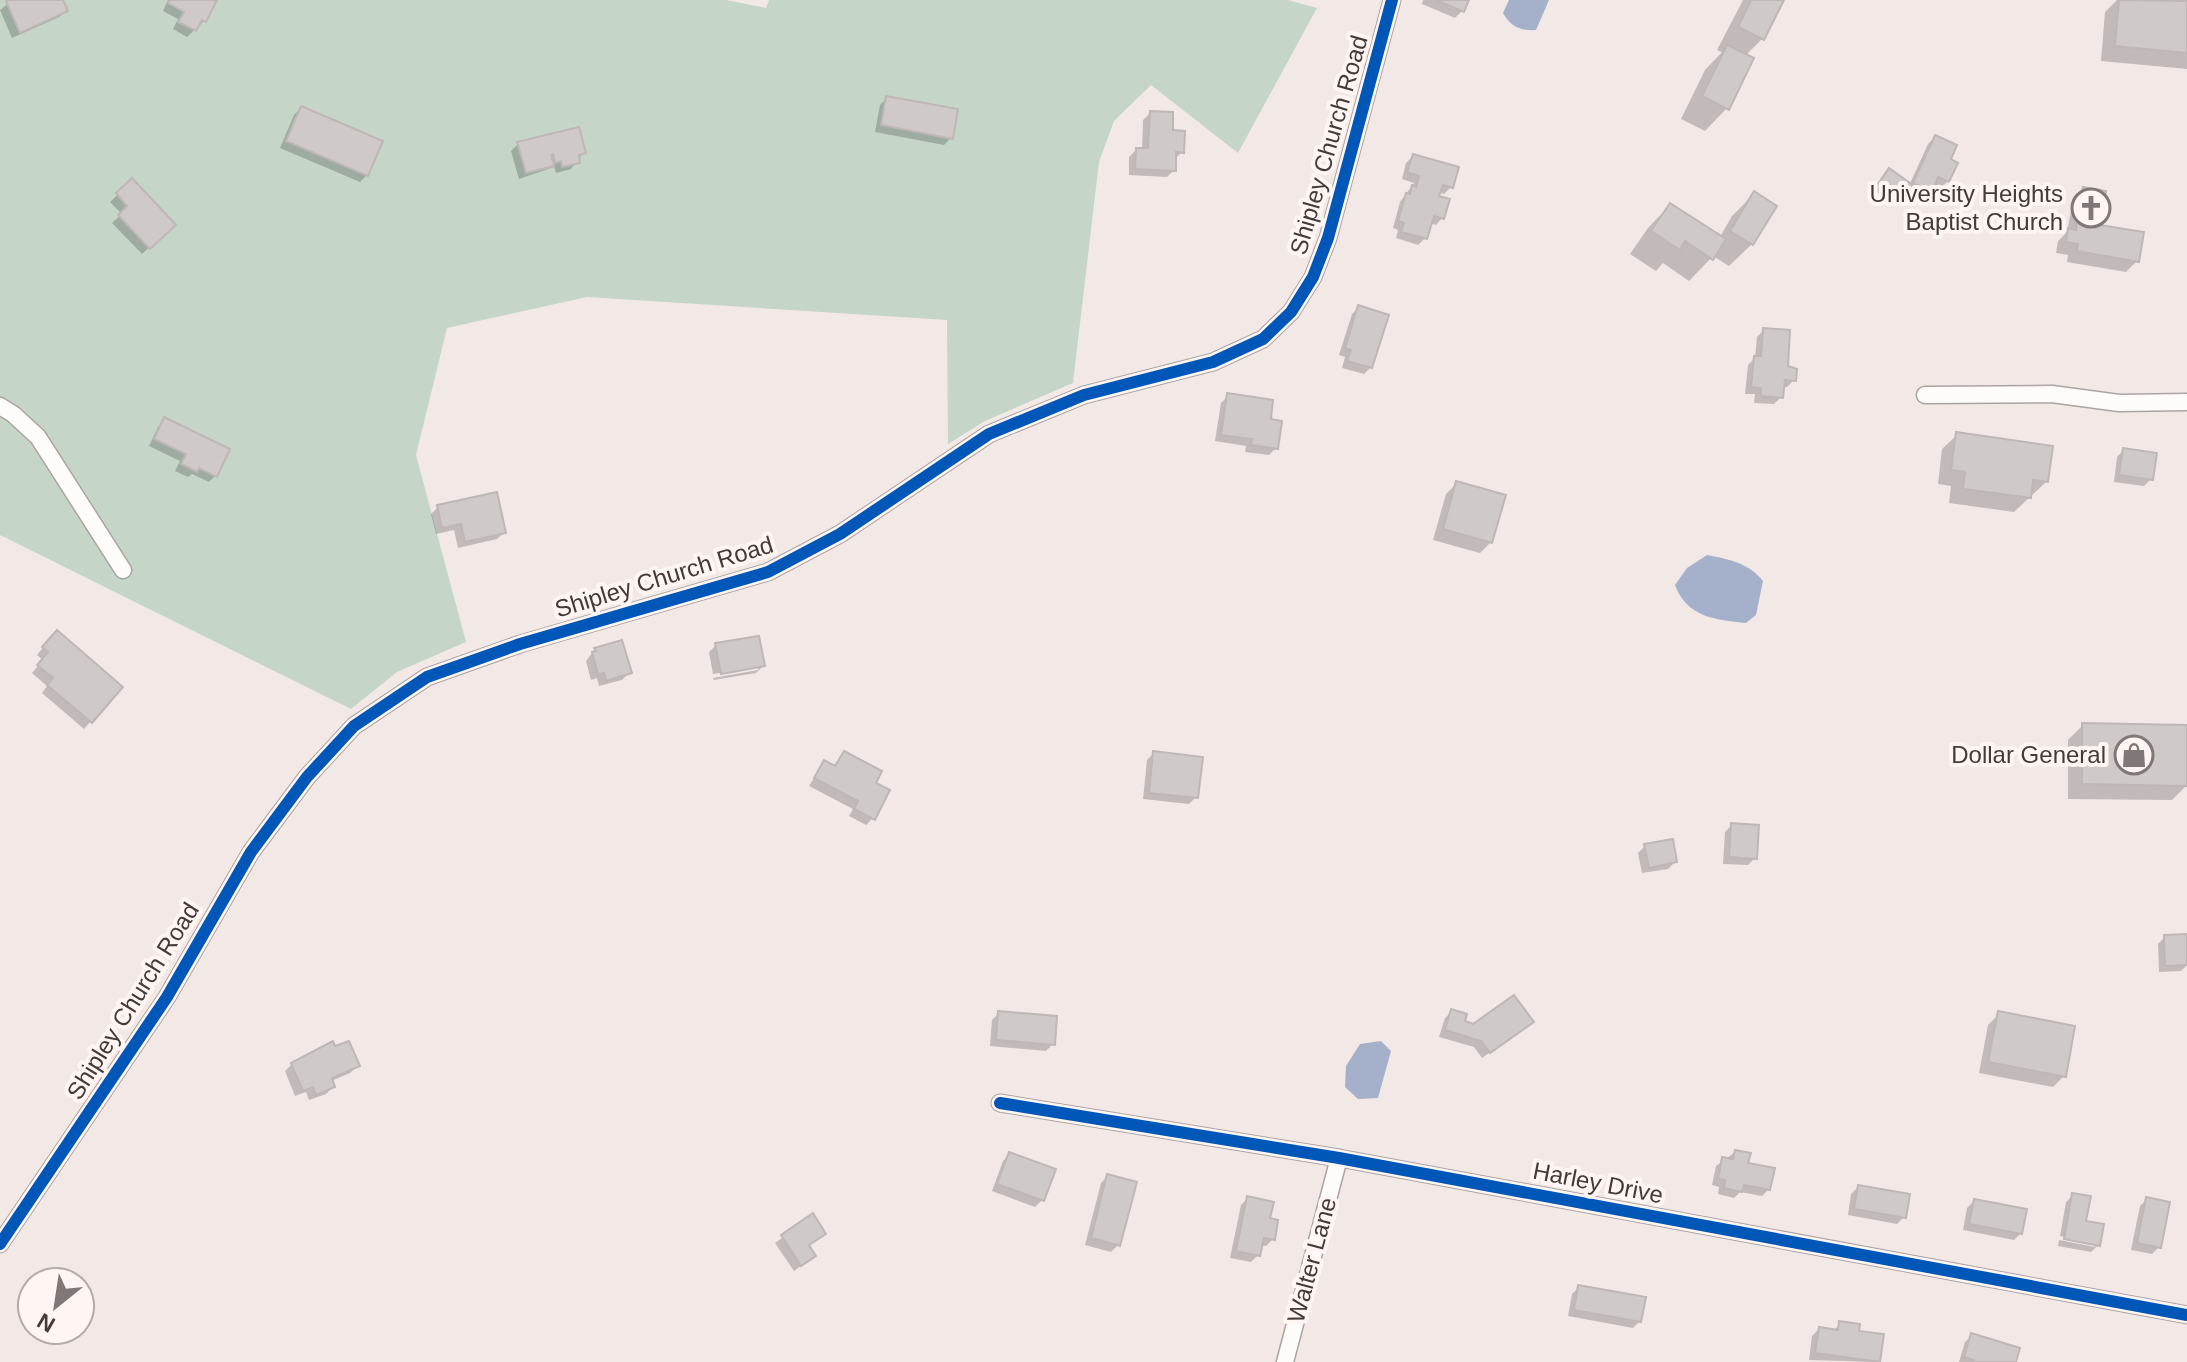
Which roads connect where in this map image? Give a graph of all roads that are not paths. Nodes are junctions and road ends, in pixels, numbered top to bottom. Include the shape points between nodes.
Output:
1 (1392, 0) edge
2 (1925, 395) dead end
3 (2187, 402) edge
4 (0, 406) edge
5 (123, 570) dead end
6 (1000, 1103) dead end
7 (1339, 1158) junction
8 (0, 1244) edge
9 (2187, 1315) edge
10 (1285, 1362) edge

1 - 8 street, Shipley Church Road via 1328,238 1313,277 1291,312 1263,339 1213,362 1084,395 989,434 840,534 768,572 520,644 427,677 354,726 307,777 251,852 167,997
2 - 3 street via 2052,394 2119,403
4 - 5 street via 38,437
6 - 7 street, Harley Drive
7 - 9 street, Harley Drive
7 - 10 street, Walter Lane

